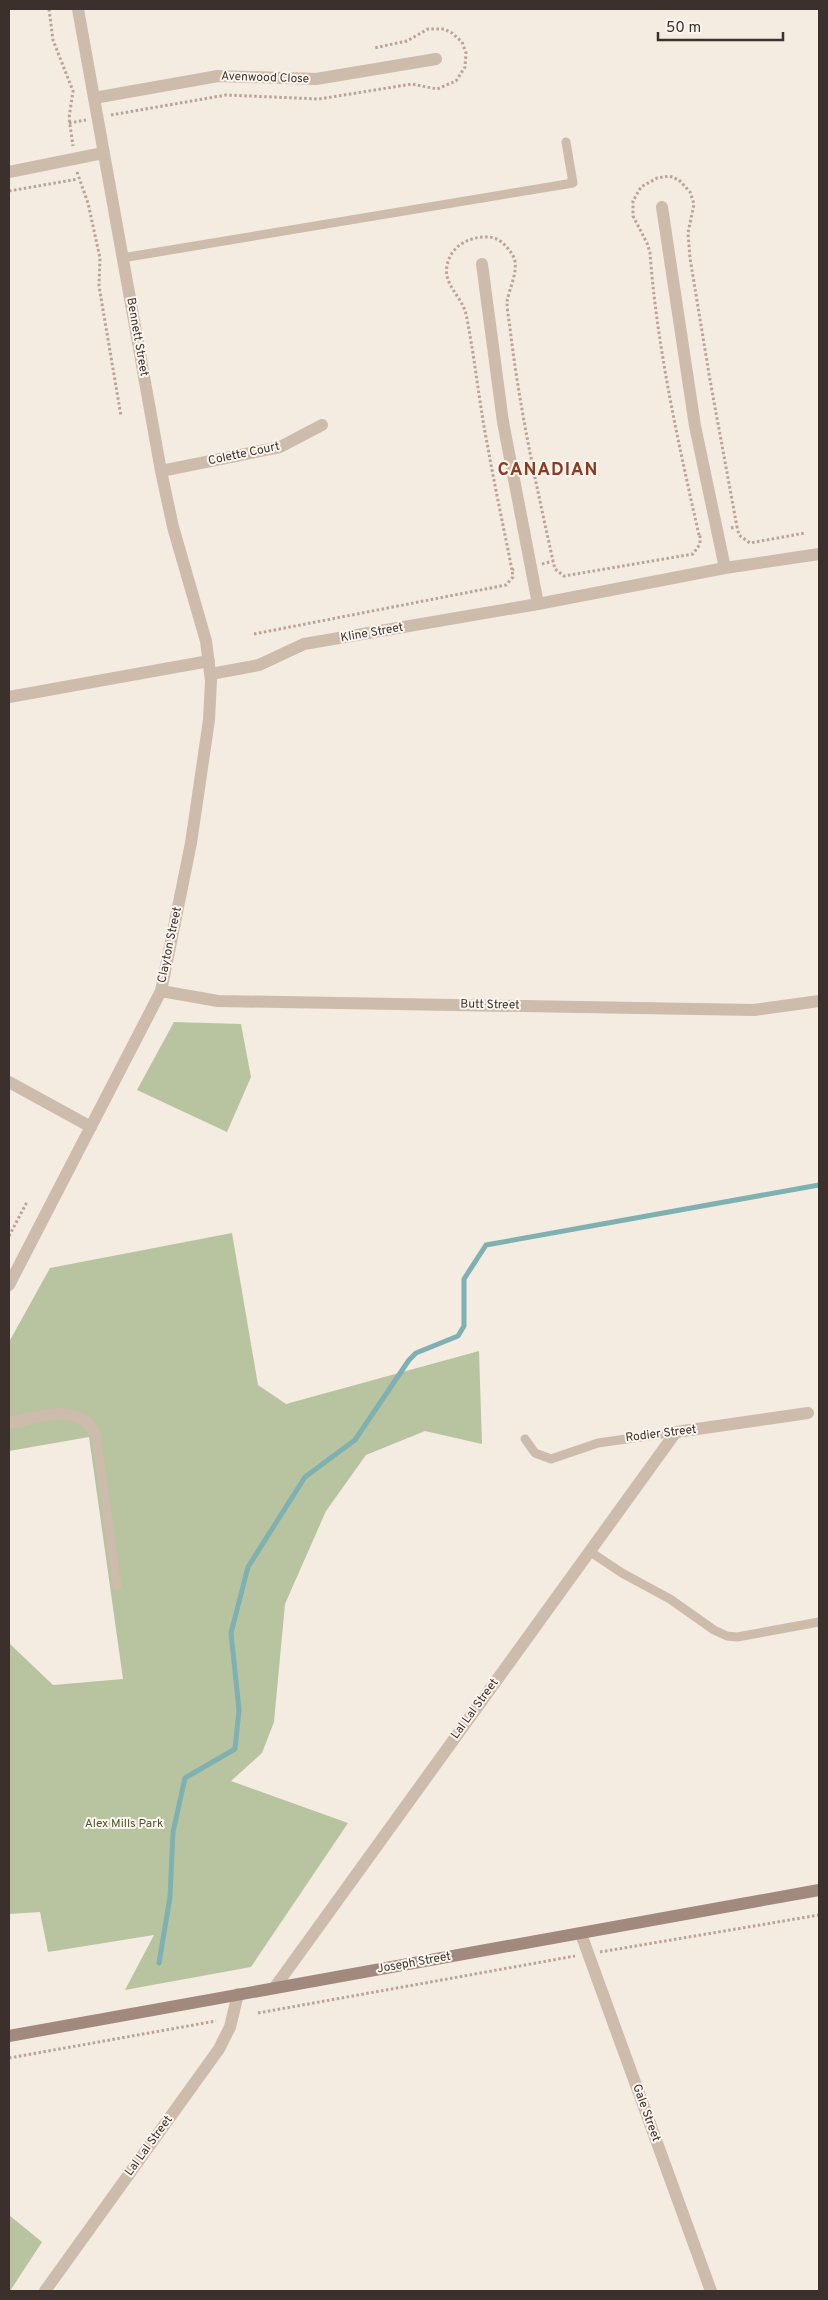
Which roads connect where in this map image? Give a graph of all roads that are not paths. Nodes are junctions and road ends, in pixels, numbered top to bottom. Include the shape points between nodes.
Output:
1 (78, 9) edge
2 (436, 58) dead end
3 (94, 98) junction
4 (566, 142) dead end
5 (103, 154) junction
6 (9, 172) edge
7 (662, 207) dead end
8 (122, 258) junction
9 (482, 264) dead end
10 (322, 425) dead end
11 (161, 471) junction
12 (819, 554) edge
13 (725, 568) junction
14 (538, 604) junction
15 (209, 661) junction
16 (211, 674) junction
17 (9, 697) edge
18 (161, 991) junction
19 (819, 1001) edge
20 (9, 1082) edge
21 (91, 1127) junction
22 (9, 1285) edge
23 (808, 1413) dead end
24 (9, 1422) edge
25 (676, 1432) junction
26 (96, 1436) joint
27 (525, 1439) dead end
28 (589, 1552) junction
29 (117, 1586) dead end
30 (819, 1622) edge
31 (819, 1890) edge
32 (581, 1934) junction
33 (275, 1987) junction
34 (238, 1994) junction
35 (9, 2036) edge
36 (45, 2291) edge
37 (711, 2291) edge

1 - 3 street, Bennett Street
2 - 3 street, Avenwood Close via 316,80 218,76
3 - 5 street, Bennett Street
4 - 8 lane via 573,183
5 - 6 street
5 - 8 street, Bennett Street
7 - 13 street via 695,426
8 - 11 street, Bennett Street
9 - 14 street via 503,422
10 - 11 street, Colette Court via 280,447
11 - 15 street, Bennett Street
12 - 13 street, Kline Street
13 - 14 street, Kline Street
14 - 16 street, Kline Street via 304,644 259,666
15 - 16 street, Clayton Street
15 - 17 street
16 - 18 street, Clayton Street via 209,720 191,843
18 - 19 street, Butt Street via 218,1001 744,1010
18 - 21 street, Clayton Street
20 - 21 street
21 - 22 street, Clayton Street
23 - 25 street, Rodier Street
24 - 26 street via 72,1414 87,1421
25 - 27 lane, Rodier Street via 598,1442 551,1459 535,1453
25 - 28 street, Lal Lal Street
26 - 29 lane
28 - 30 lane via 727,1636
28 - 33 street, Lal Lal Street
31 - 32 street, Joseph Street
32 - 33 street, Joseph Street
32 - 37 street, Gale Street
33 - 34 street, Joseph Street
34 - 35 street, Joseph Street
34 - 36 street, Lal Lal Street via 232,2023 219,2049

